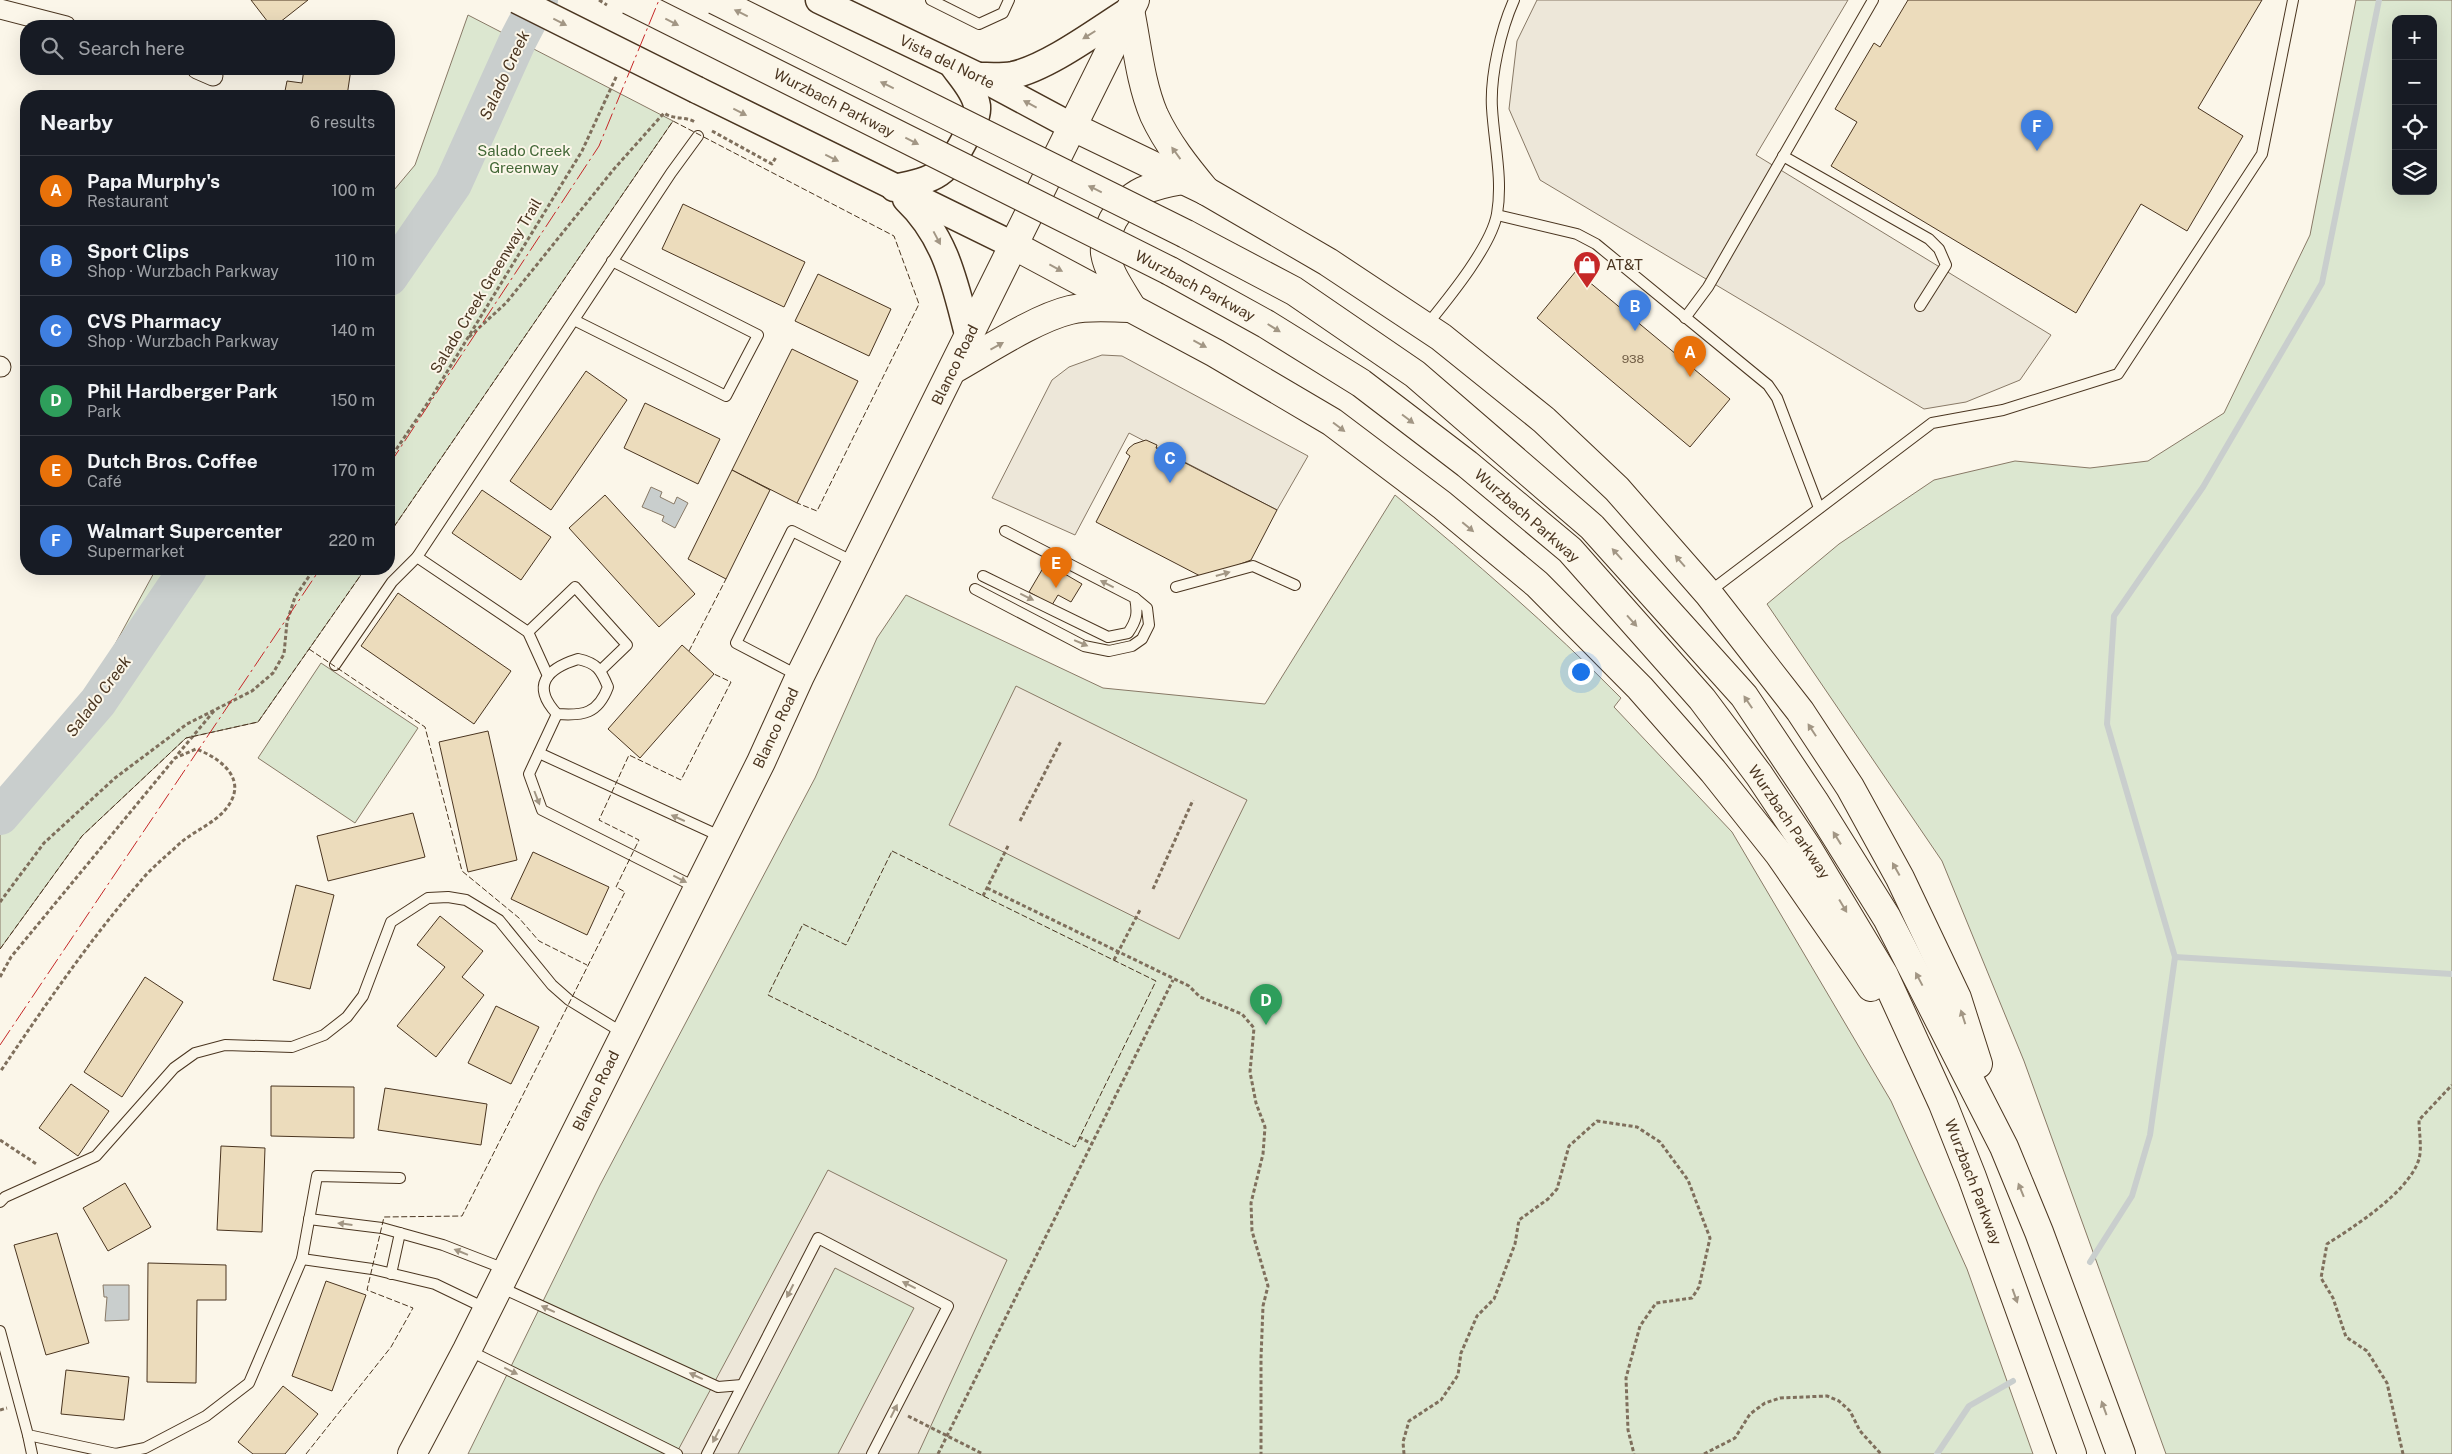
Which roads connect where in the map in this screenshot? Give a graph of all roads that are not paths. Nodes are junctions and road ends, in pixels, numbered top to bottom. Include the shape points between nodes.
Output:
1 (517, 0) edge
2 (715, 0) edge
3 (819, 0) edge
4 (931, 0) edge
5 (1009, 0) edge
6 (1514, 0) edge
7 (1873, 0) edge
8 (2293, 0) edge
9 (1133, 5) edge
10 (622, 6) edge
11 (0, 9) edge
12 (43, 20) edge
13 (954, 67) junction
14 (978, 76) junction
15 (1074, 127) junction
16 (698, 136) dead end
17 (1784, 156) junction
18 (1194, 186) junction
19 (894, 188) junction
20 (1497, 215) junction
21 (1013, 245) junction
22 (612, 261) junction
23 (1920, 306) dead end
24 (1132, 308) junction
25 (1685, 318) junction
26 (574, 320) junction
27 (1426, 327) junction
28 (968, 338) junction
29 (954, 369) junction
30 (1819, 508) junction
31 (1005, 532) dead end
32 (417, 557) junction
33 (856, 564) junction
34 (983, 576) dead end
35 (1295, 585) dead end
36 (1176, 587) dead end
37 (976, 589) dead end
38 (1708, 593) junction
39 (1135, 598) junction
40 (528, 632) junction
41 (335, 664) dead end
42 (601, 670) junction
43 (548, 676) junction
44 (800, 676) junction
45 (557, 714) junction
46 (539, 753) junction
47 (722, 838) junction
48 (697, 888) junction
49 (624, 1034) junction
50 (1943, 1104) junction
51 (2004, 1147) junction
52 (400, 1178) dead end
53 (0, 1202) edge
54 (309, 1219) junction
55 (400, 1233) junction
56 (302, 1259) junction
57 (391, 1274) junction
58 (498, 1288) junction
59 (0, 1331) edge
60 (467, 1350) junction
61 (742, 1385) junction
62 (28, 1435) junction
63 (107, 1453) edge
64 (32, 1454) edge
65 (412, 1454) edge
66 (677, 1454) edge
67 (707, 1454) edge
68 (872, 1454) edge
69 (2072, 1454) edge
70 (2121, 1454) edge

1 -> 19 street, bridge
51 -> 2 main road, Wurzbach Parkway, bridge via 1886,918 1814,801 1744,696 1592,527 1416,374 1294,291
3 - 13 street, Vista del Norte
4 - 5 lane via 979,24 1003,13
6 - 20 lane via 1492,74 1492,108 1498,152
7 - 17 lane
8 - 30 lane via 2262,154 2118,374 2003,410 1932,423
9 -> 14 street via 1032,68 1013,75
9 - 15 main road, Blanco Road
18 -> 9 main road via 1154,114 1146,93
10 -> 50 main road, Wurzbach Parkway, bridge via 1170,270 1361,383 1467,464 1570,550 1702,699 1759,775 1807,847 1884,975
11 - 12 street
13 - 14 street, Vista del Norte
13 - 19 street via 967,83 977,105 976,117 956,157 943,172 920,183
15 -> 14 street, Vista del Norte
15 - 18 main road
15 - 21 main road, Blanco Road
16 - 22 lane
17 - 23 lane via 1929,239 1939,249 1946,265
17 - 25 lane via 1708,287
18 - 24 main road via 1156,184 1138,192 1120,208 1111,225 1105,244 1108,262
18 - 27 main road via 1328,262
19 - 21 street
19 -> 28 street via 923,216 943,249 953,275
20 - 25 lane via 1578,234 1596,244
20 - 27 lane via 1484,246
21 -> 24 main road
21 - 28 main road, Blanco Road
22 - 26 lane
22 - 26 lane via 758,335 726,396
29 -> 24 main road via 1070,310
24 -> 50 main road via 1215,352 1332,422 1442,505 1537,584 1640,688 1714,771 1773,846 1866,978
25 - 30 lane via 1768,385 1777,398
26 - 32 lane
38 -> 27 main road via 1617,489 1544,420
28 - 29 main road, Blanco Road
29 - 33 main road, Blanco Road
30 - 38 lane
39 -> 31 lane
32 - 40 lane
32 - 41 lane via 392,582
33 - 44 main road, Blanco Road
33 - 44 lane via 792,531 736,643
34 -> 39 lane via 1108,637 1128,633 1136,622
36 -> 35 lane via 1253,566
37 -> 39 lane via 1084,646 1109,651 1132,646 1142,639 1150,625 1147,608
51 -> 38 main road via 1957,998 1900,878 1850,787 1800,711
40 - 42 lane via 575,587 627,645
40 - 43 lane
42 - 43 lane via 592,662 578,659 559,665
42 - 45 lane via 608,687 603,700 588,713 573,716
43 - 45 lane via 544,686 545,702
44 - 47 main road, Blanco Road
45 - 46 lane
47 -> 46 lane
46 -> 48 lane via 529,774 542,810
47 - 48 main road, Blanco Road
48 - 49 main road, Blanco Road
49 - 53 lane via 569,1000 552,985 499,920 466,900 428,898 391,922 362,996 347,1017 324,1036 292,1047 225,1045 195,1053 174,1068 96,1156
49 - 58 main road, Blanco Road
50 -> 69 main road, Wurzbach Parkway
70 -> 51 main road, Wurzbach Parkway
52 - 54 lane via 317,1176
55 -> 54 lane
54 - 56 lane
55 - 57 lane
58 -> 55 lane via 443,1245
56 - 57 lane
56 - 63 lane via 248,1383 206,1416 145,1448
57 - 58 lane via 435,1284
58 - 60 main road, Blanco Road
61 -> 58 lane via 718,1387
59 - 62 lane
60 - 65 main road, Blanco Road
60 -> 66 lane
61 -> 67 lane
68 -> 61 lane via 948,1306 818,1238
62 - 63 lane
62 - 64 lane

